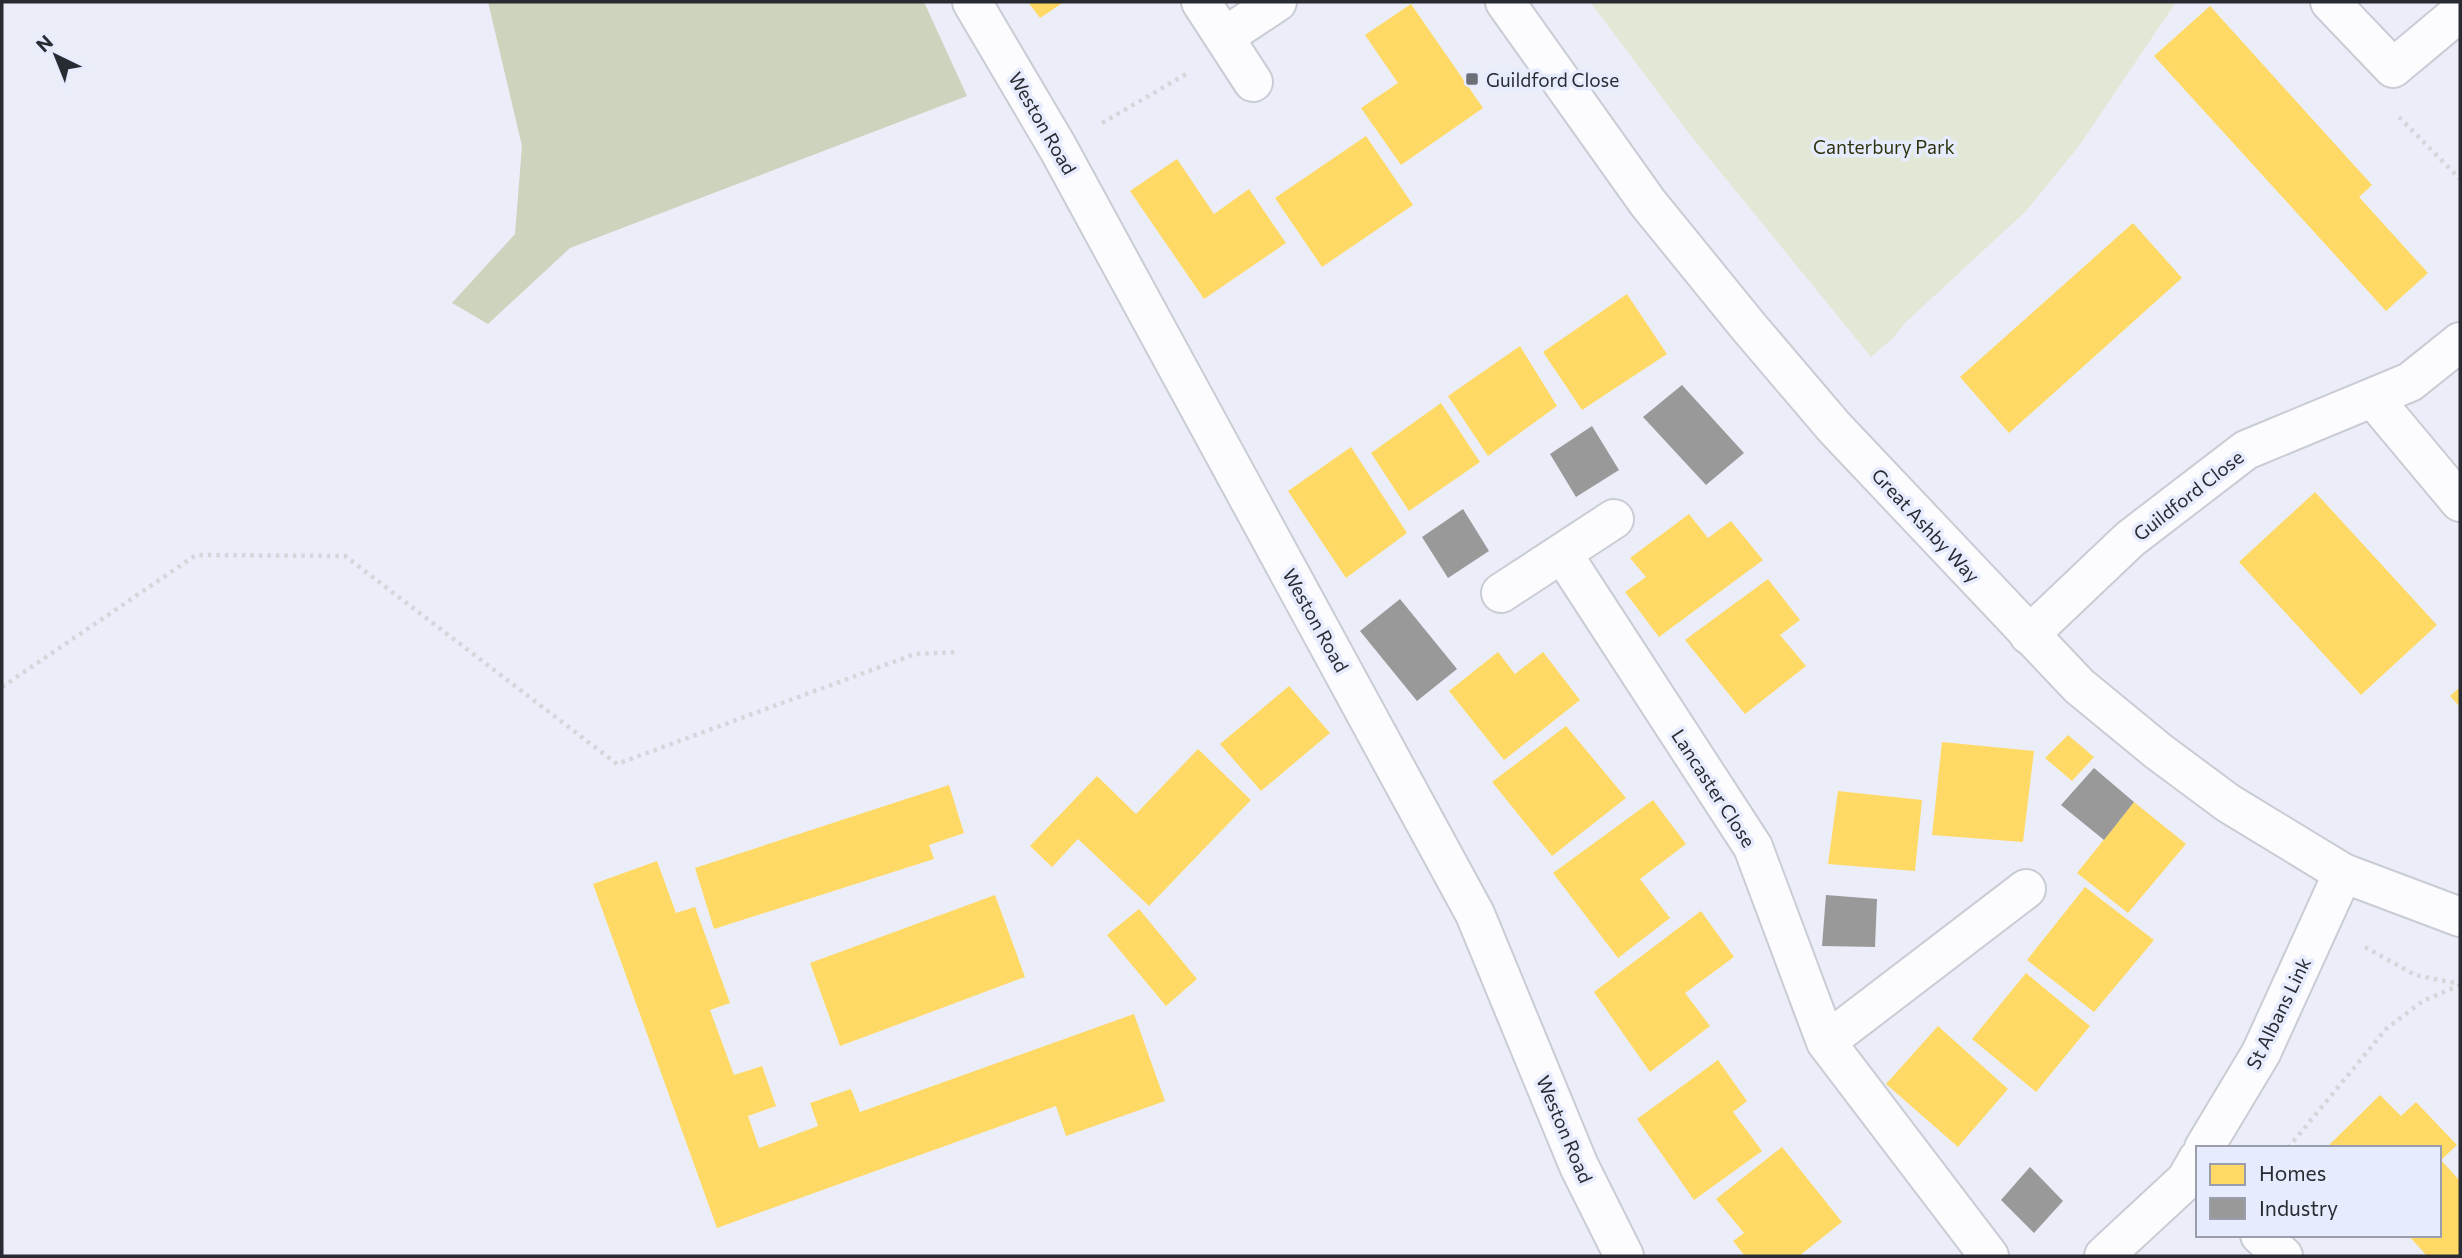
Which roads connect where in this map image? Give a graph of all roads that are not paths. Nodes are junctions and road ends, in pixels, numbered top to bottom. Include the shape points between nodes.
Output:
1 (972, 2) edge
2 (1201, 2) edge
3 (1277, 2) edge
4 (1505, 2) edge
5 (2329, 2) edge
6 (2460, 12) edge
7 (1227, 43) junction
8 (1253, 82) dead end
9 (2460, 342) edge
10 (2373, 398) junction
11 (2460, 502) edge
12 (1614, 519) dead end
13 (1562, 552) junction
14 (1501, 593) dead end
15 (2029, 635) junction
16 (2343, 873) junction
17 (2026, 889) dead end
18 (2460, 917) edge
19 (1826, 1042) junction
20 (2209, 1146) edge
21 (2196, 1169) edge
22 (2262, 1237) edge
23 (1624, 1256) edge
24 (1989, 1256) edge
25 (2104, 1256) edge
26 (2283, 1256) edge

1 - 23 street, Weston Road via 1058,148 1475,914 1579,1166
2 - 7 street
3 - 7 street
4 - 15 street, Great Ashby Way via 1648,203 1748,326 1834,427
5 - 6 street via 2393,68
7 - 8 street
9 - 10 street, Guildford Close via 2410,382
10 - 11 street
10 - 15 street, Guildford Close via 2246,450 2130,539
12 - 13 street
13 - 14 street
13 - 19 street, Lancaster Close via 1753,847
15 - 16 street, Great Ashby Way via 2079,686 2158,751 2228,803
16 - 18 street, Great Ashby Way
16 - 20 street, St Albans Link via 2260,1053
17 - 19 street
19 - 24 street, Lancaster Close
21 - 25 street, St Albans Link
22 - 26 street

